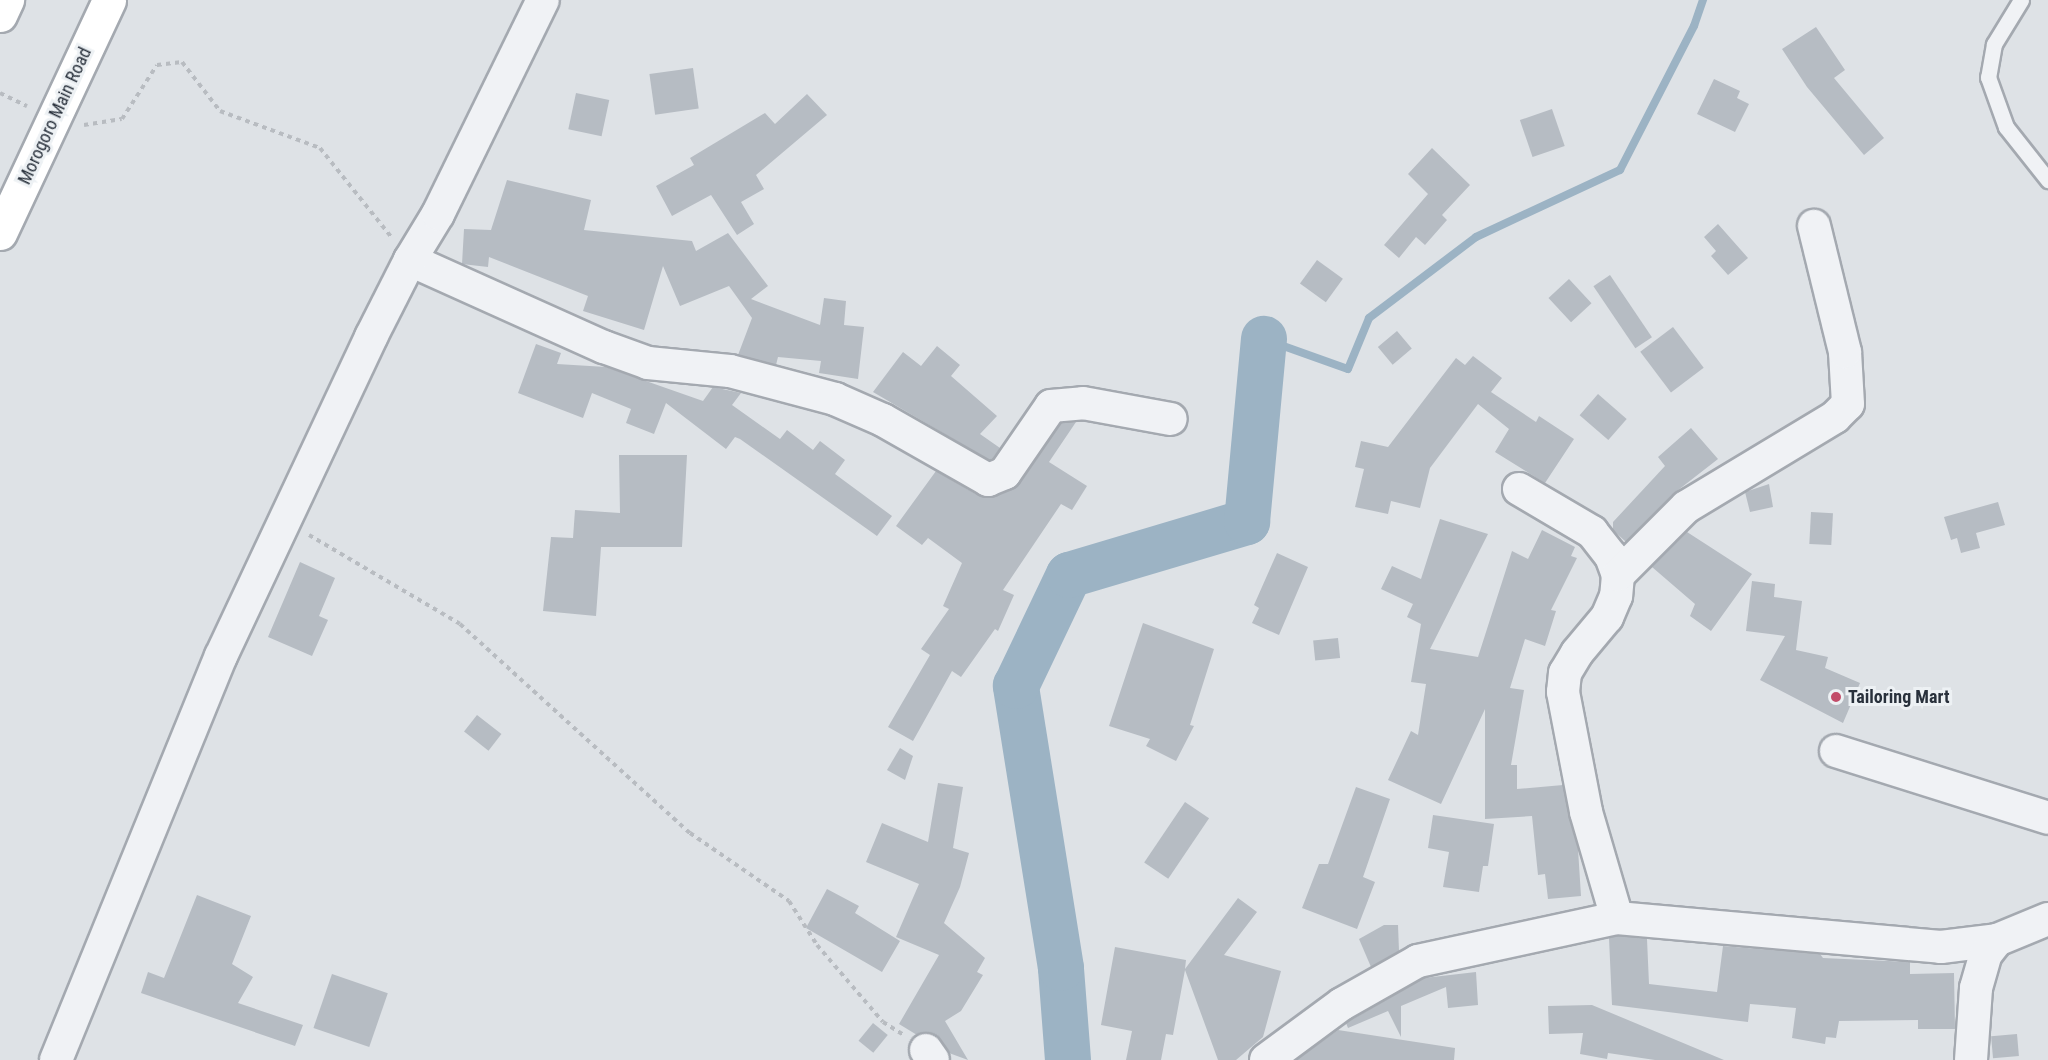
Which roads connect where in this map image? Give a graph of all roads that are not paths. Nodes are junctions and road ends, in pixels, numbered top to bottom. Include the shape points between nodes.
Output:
1 (7, 0) edge
2 (109, 0) edge
3 (543, 0) edge
4 (2021, 0) edge
5 (0, 15) edge
6 (2048, 180) edge
7 (1814, 226) dead end
8 (0, 233) edge
9 (410, 260) junction
10 (1171, 419) dead end
11 (1519, 489) dead end
12 (1618, 575) junction
13 (1836, 751) dead end
14 (2048, 818) edge
15 (1617, 918) junction
16 (2048, 919) edge
17 (1997, 940) junction
18 (56, 1060) edge
19 (1266, 1060) edge
20 (1971, 1060) edge

1 - 5 highway
2 - 8 highway, Morogoro Main Road
3 - 9 street via 438,214
4 - 6 lane via 1994,44 1988,77 2006,127
7 - 12 street via 1845,352 1848,404 1835,417 1686,507
9 - 10 street via 648,363 729,371 834,399 883,420 988,480 1005,473 1051,406 1083,403
9 - 18 street via 285,521 163,792
11 - 12 street via 1592,532 1611,556
12 - 15 street via 1616,596 1607,617 1565,673 1563,692 1586,812
13 - 14 street
15 - 17 street via 1941,947
15 - 19 street via 1418,961 1342,1004
16 - 17 street
17 - 20 street via 1986,954 1976,988

